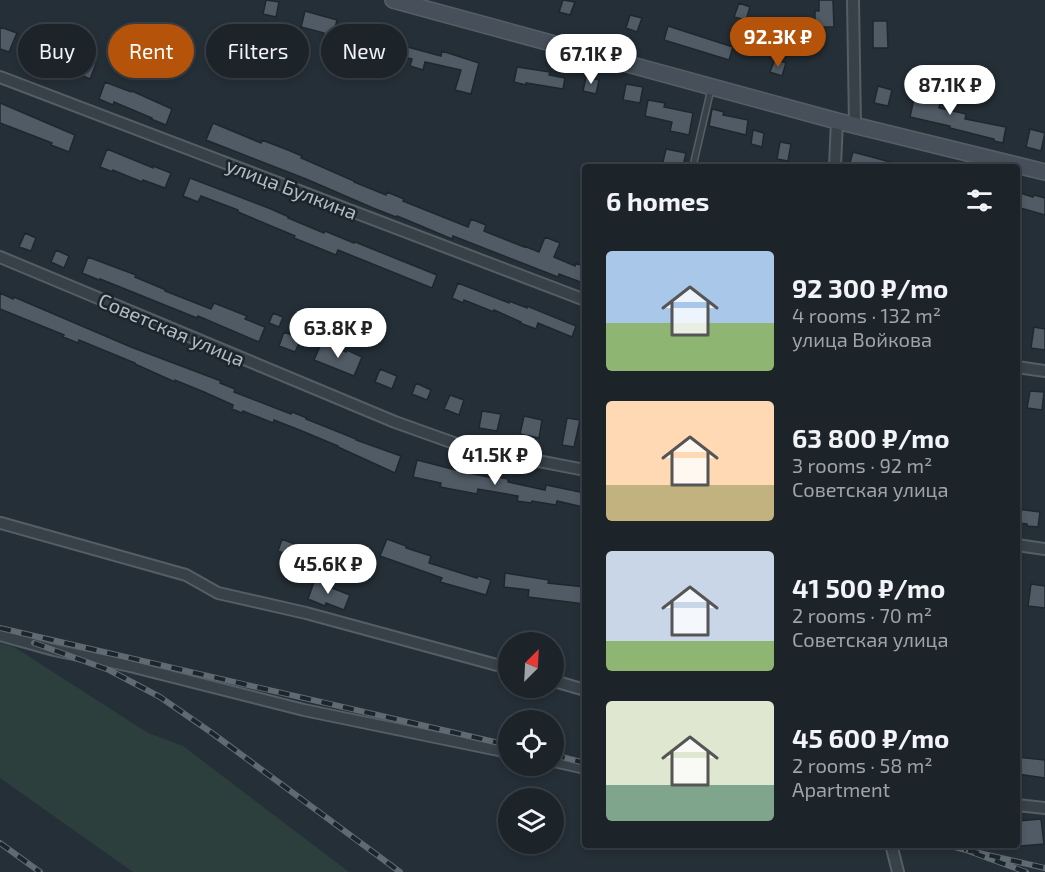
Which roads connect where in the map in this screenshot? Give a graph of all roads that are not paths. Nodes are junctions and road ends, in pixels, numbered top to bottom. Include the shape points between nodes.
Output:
1 (393, 0) edge
2 (853, 0) edge
3 (0, 77) edge
4 (711, 87) junction
5 (837, 122) junction
6 (855, 126) junction
7 (693, 164) edge
8 (835, 164) edge
9 (1012, 164) edge
10 (1020, 166) edge
11 (1045, 172) edge
12 (0, 257) edge
13 (582, 299) edge
14 (1020, 367) edge
15 (1045, 371) edge
16 (582, 469) edge
17 (1, 523) edge
18 (1020, 545) edge
19 (1045, 549) edge
20 (0, 635) edge
21 (498, 665) edge
22 (564, 684) edge
23 (582, 689) edge
24 (498, 750) edge
25 (564, 763) edge
26 (582, 767) edge
27 (1020, 805) edge
28 (1045, 808) edge
29 (892, 848) edge
30 (898, 872) edge

1 - 4 main road
2 - 6 street
3 - 13 street, улица Булкина
4 - 5 main road
4 - 7 lane
5 - 6 main road
5 - 8 street
6 - 9 main road
10 - 11 main road
12 - 16 street, Советская улица via 395,422 465,447
14 - 15 street
17 - 21 street via 186,575 218,593
18 - 19 street
20 - 24 street via 304,710
22 - 23 street
25 - 26 street
27 - 28 street
29 - 30 street

